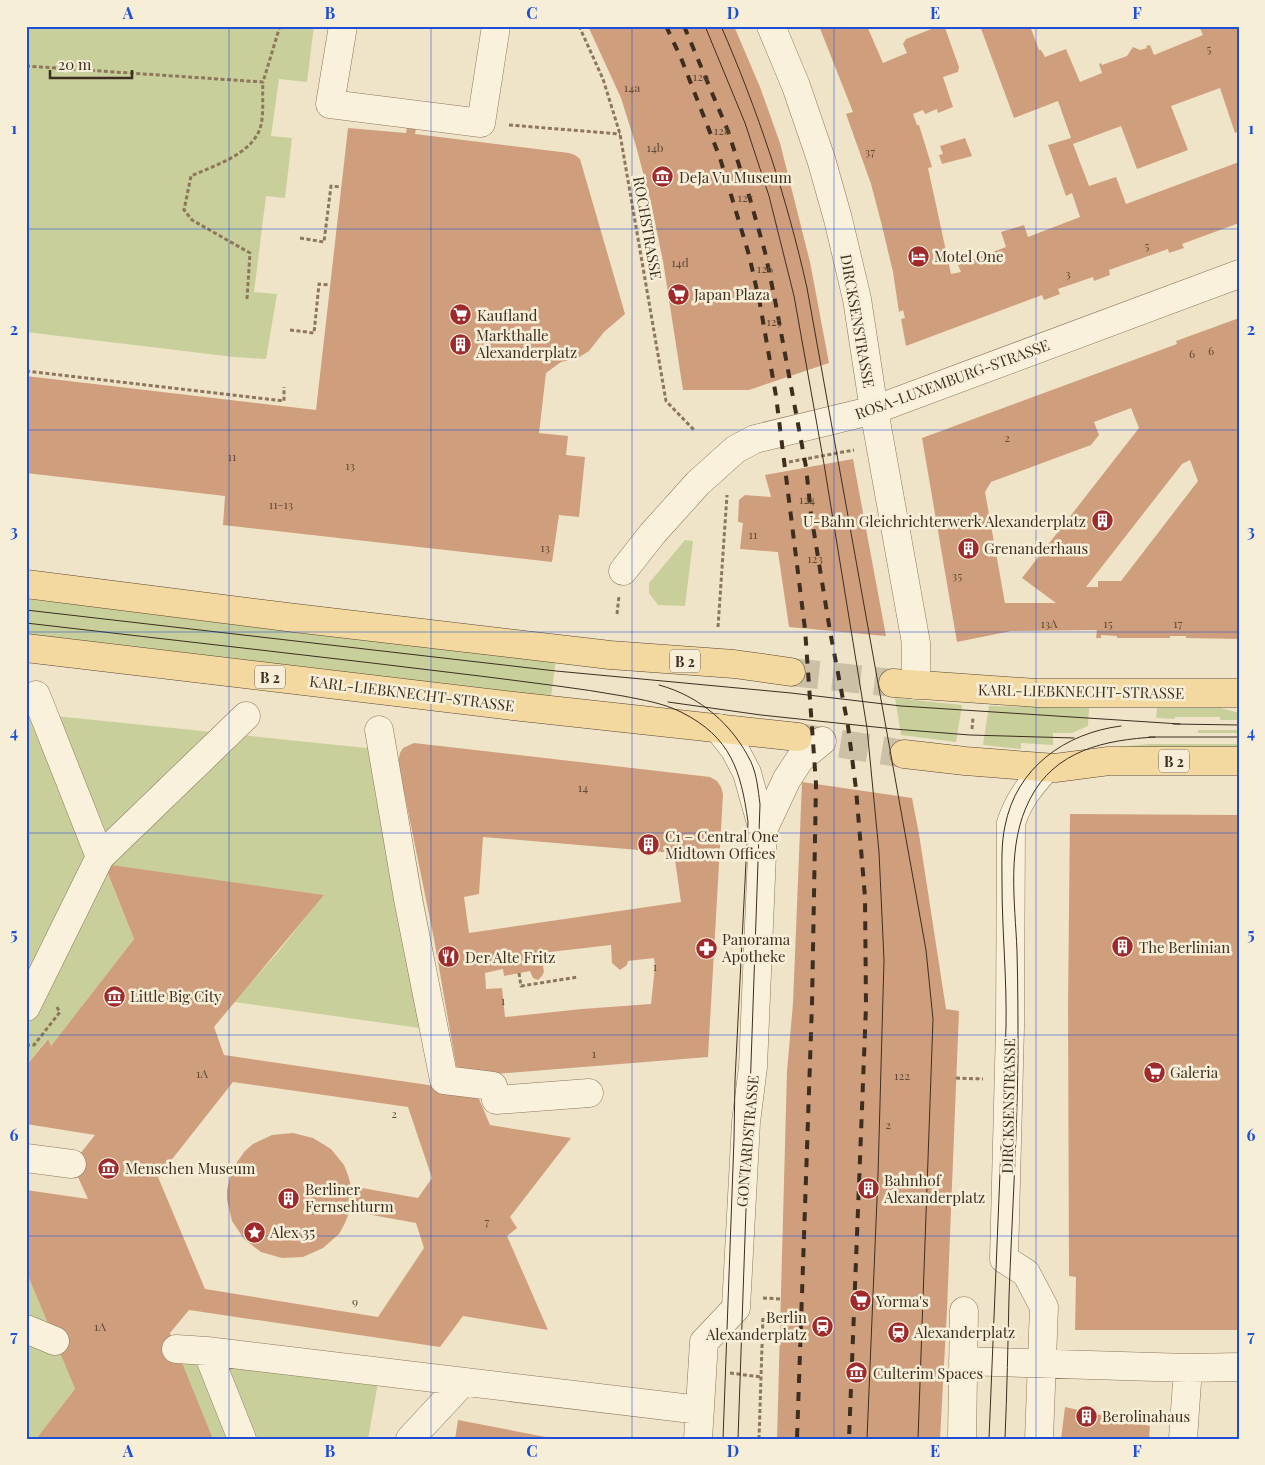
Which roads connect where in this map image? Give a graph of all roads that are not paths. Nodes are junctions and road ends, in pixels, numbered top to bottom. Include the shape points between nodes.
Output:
1 (343, 26) edge
2 (496, 26) edge
3 (771, 26) edge
4 (1239, 274) edge
5 (874, 410) junction
6 (623, 571) dead end
7 (26, 584) edge
8 (26, 648) edge
9 (791, 672) tunnel mouth
10 (904, 684) joint
11 (1239, 693) edge
12 (36, 695) dead end
13 (246, 716) dead end
14 (718, 728) junction
15 (379, 730) dead end
16 (810, 739) joint
17 (904, 754) tunnel mouth
18 (1239, 761) edge
19 (1046, 768) junction
20 (763, 830) junction
21 (100, 857) junction
22 (26, 1008) edge
23 (589, 1093) dead end
24 (26, 1158) edge
25 (72, 1164) dead end
26 (964, 1311) dead end
27 (26, 1329) edge
28 (55, 1341) dead end
29 (176, 1349) dead end
30 (207, 1351) junction
31 (963, 1362) junction
32 (1042, 1364) junction
33 (1239, 1367) edge
34 (1188, 1368) junction
35 (463, 1382) junction
36 (700, 1410) junction
37 (242, 1439) edge
38 (410, 1439) edge
39 (698, 1439) edge
40 (962, 1439) edge
41 (1040, 1439) edge
42 (1183, 1439) edge

1 - 2 street via 330,104 481,123
3 - 5 street, DIRCKSENSTRASSE via 796,86 838,219 857,299
4 - 5 street, ROSA-LUXEMBURG-STRASSE
5 - 6 street, ROSA-LUXEMBURG-STRASSE via 755,439 736,449 698,483
5 - 10 street, DIRCKSENSTRASSE via 916,643
7 - 9 main road, B 2 via 610,655 734,664
8 - 14 main road, KARL-LIEBKNECHT-STRASSE / B 2
10 - 11 main road, KARL-LIEBKNECHT-STRASSE via 1037,693
12 - 21 street
13 - 21 street
14 - 16 main road, KARL-LIEBKNECHT-STRASSE / B 2
14 - 20 street, GONTARDSTRASSE via 747,773
15 - 23 street via 444,1080 493,1086 496,1100
16 - 20 street, GONTARDSTRASSE
17 - 19 main road, B 2
18 - 19 main road, B 2 via 1109,761
19 - 32 street, DIRCKSENSTRASSE via 1027,789 1012,823 1004,1259 1026,1273 1044,1307
20 - 36 street, GONTARDSTRASSE via 753,1067 746,1122 736,1308 704,1342
21 - 22 street
24 - 25 street
26 - 31 street
27 - 28 street
29 - 30 street
30 - 35 street
30 - 37 street
31 - 32 street
31 - 40 street
32 - 34 street
32 - 41 street, DIRCKSENSTRASSE
33 - 34 street
34 - 42 street
35 - 36 street
35 - 38 street
36 - 39 street, GONTARDSTRASSE

